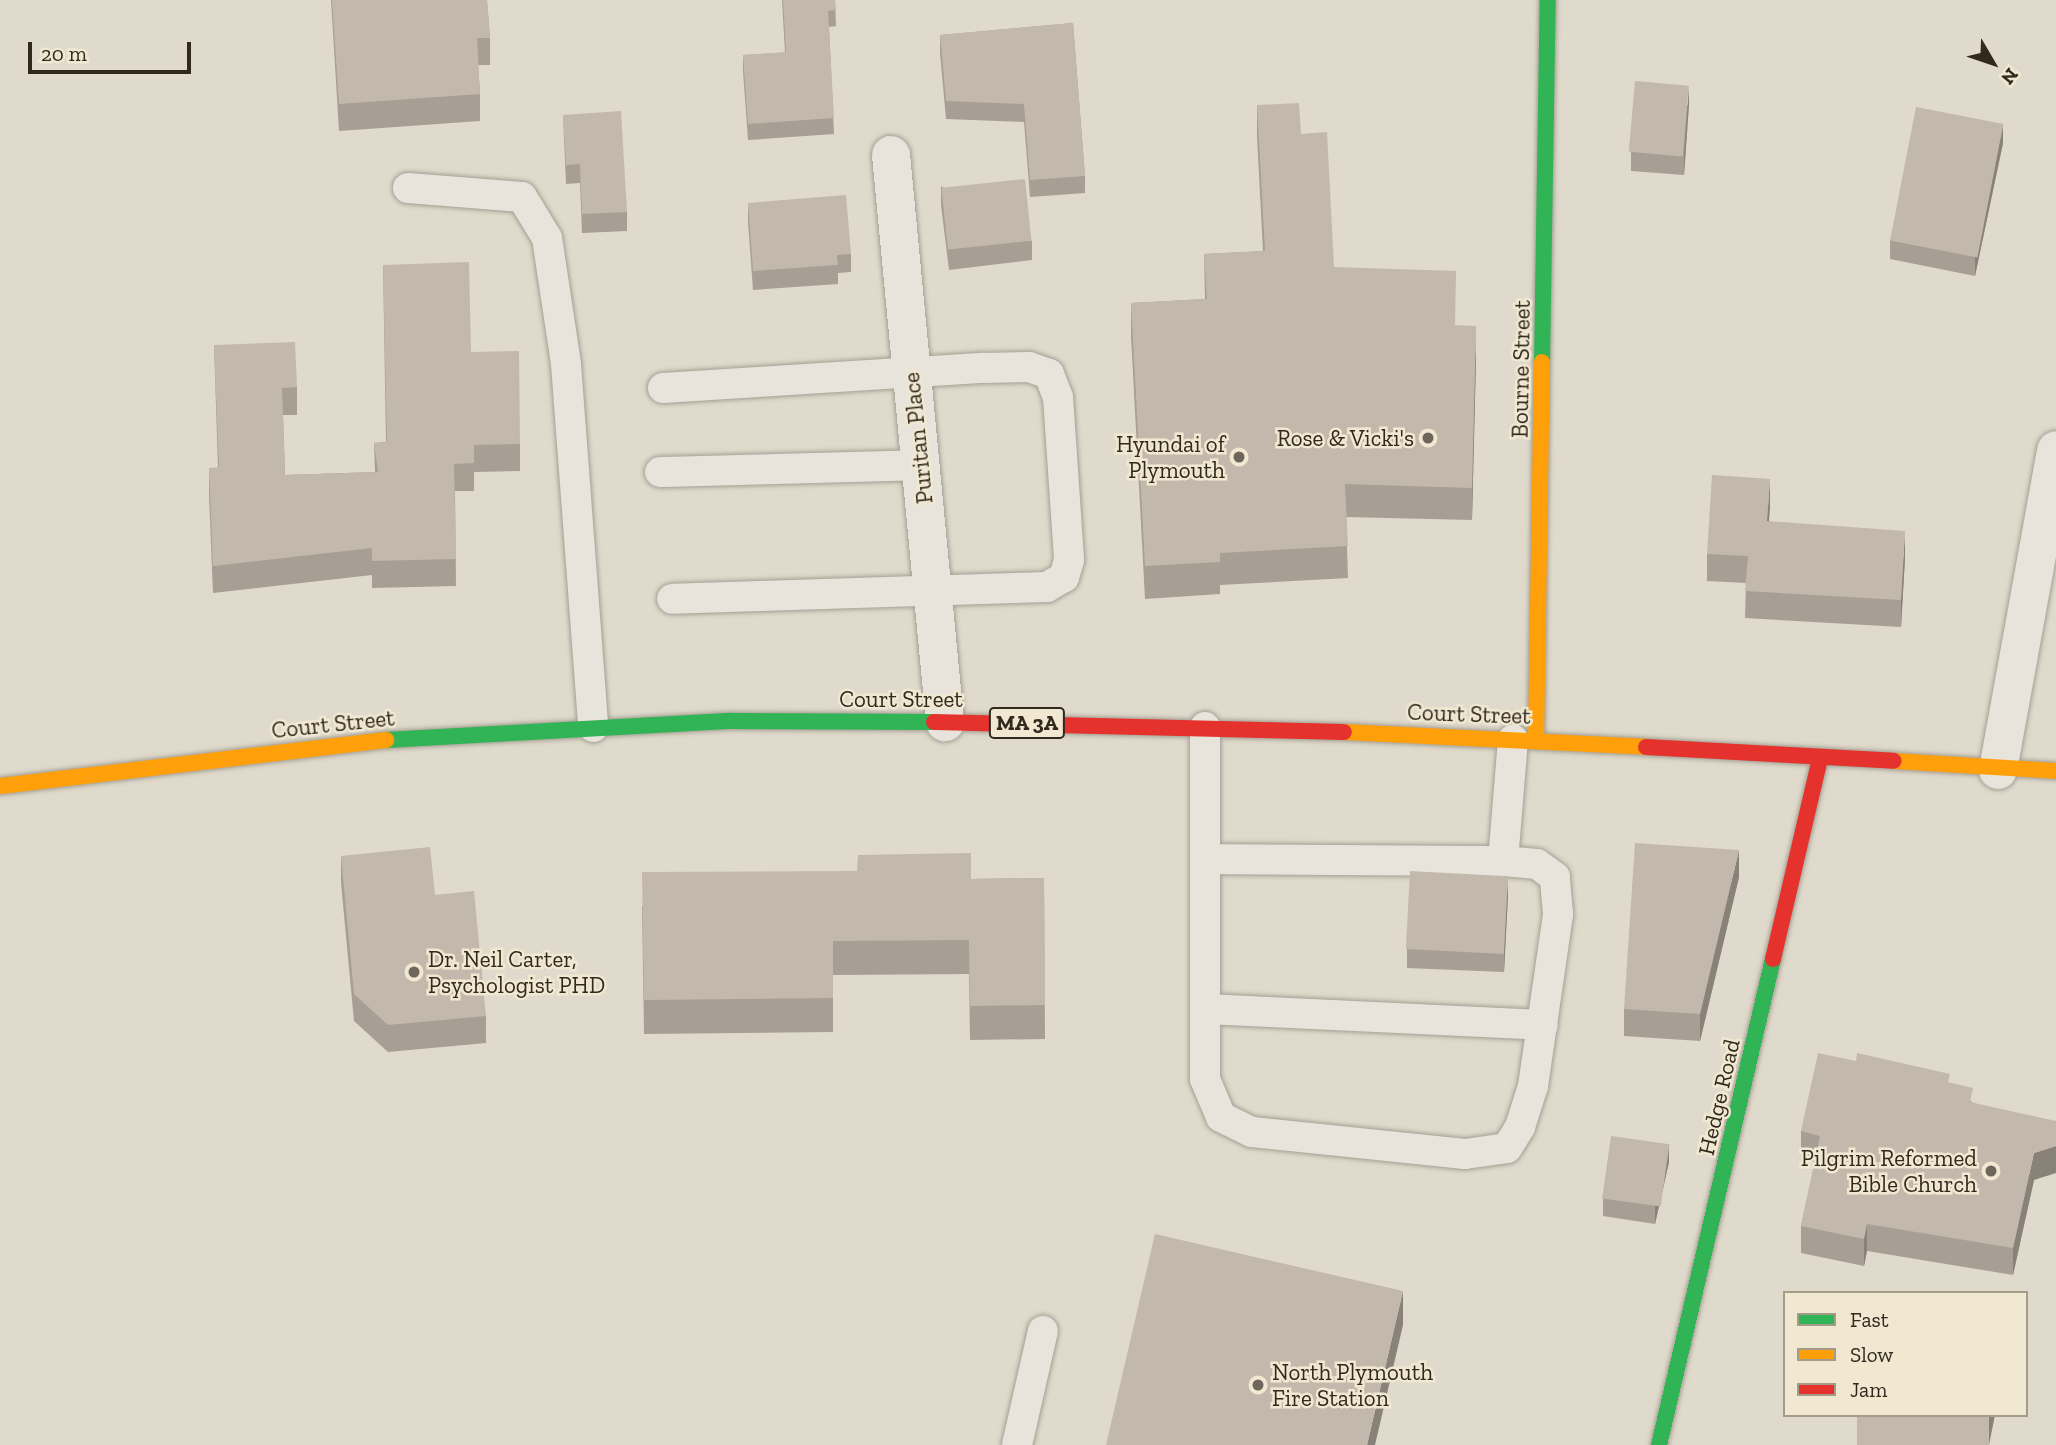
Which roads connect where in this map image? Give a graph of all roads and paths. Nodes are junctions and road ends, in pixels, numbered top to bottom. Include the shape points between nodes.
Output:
1 (1548, 0) edge
2 (891, 155) dead end
3 (408, 188) dead end
4 (912, 374) junction
5 (663, 388) dead end
6 (2056, 450) edge
7 (921, 465) junction
8 (660, 472) dead end
9 (933, 593) junction
10 (672, 599) dead end
11 (945, 722) junction
12 (593, 727) junction
13 (1205, 727) junction
14 (1525, 739) junction
15 (1821, 759) junction
16 (1998, 770) junction
17 (2056, 771) edge
18 (0, 786) edge
19 (1205, 859) junction
20 (1503, 862) junction
21 (1205, 1009) junction
22 (1543, 1026) junction
23 (1043, 1331) dead end
24 (1017, 1445) edge
25 (1659, 1445) edge

1 - 14 main road, Bourne Street
2 - 4 street, Puritan Place
3 - 12 lane via 522,197 547,238 566,364
4 - 5 lane
4 - 7 street, Puritan Place
4 - 9 lane via 1029,367 1049,374 1058,397 1069,560 1064,578 1047,587
6 - 16 street
7 - 8 lane
7 - 9 street, Puritan Place
9 - 10 lane
9 - 11 street, Puritan Place
11 - 12 main road, Court Street / MA 3A
11 - 13 main road, Court Street / MA 3A
12 - 18 main road, Court Street / MA 3A via 376,741
13 - 14 main road, Court Street / MA 3A
13 - 19 lane
14 - 15 main road, Court Street / MA 3A
14 - 20 lane
15 - 16 main road, Court Street / MA 3A
15 - 25 main road, Hedge Road
16 - 17 main road, Court Street / MA 3A
19 - 20 lane
19 - 21 lane
20 - 22 lane via 1536,864 1559,884
21 - 22 lane
21 - 22 lane via 1205,1079 1221,1117 1252,1132 1465,1154 1507,1148 1534,1086
23 - 24 lane

